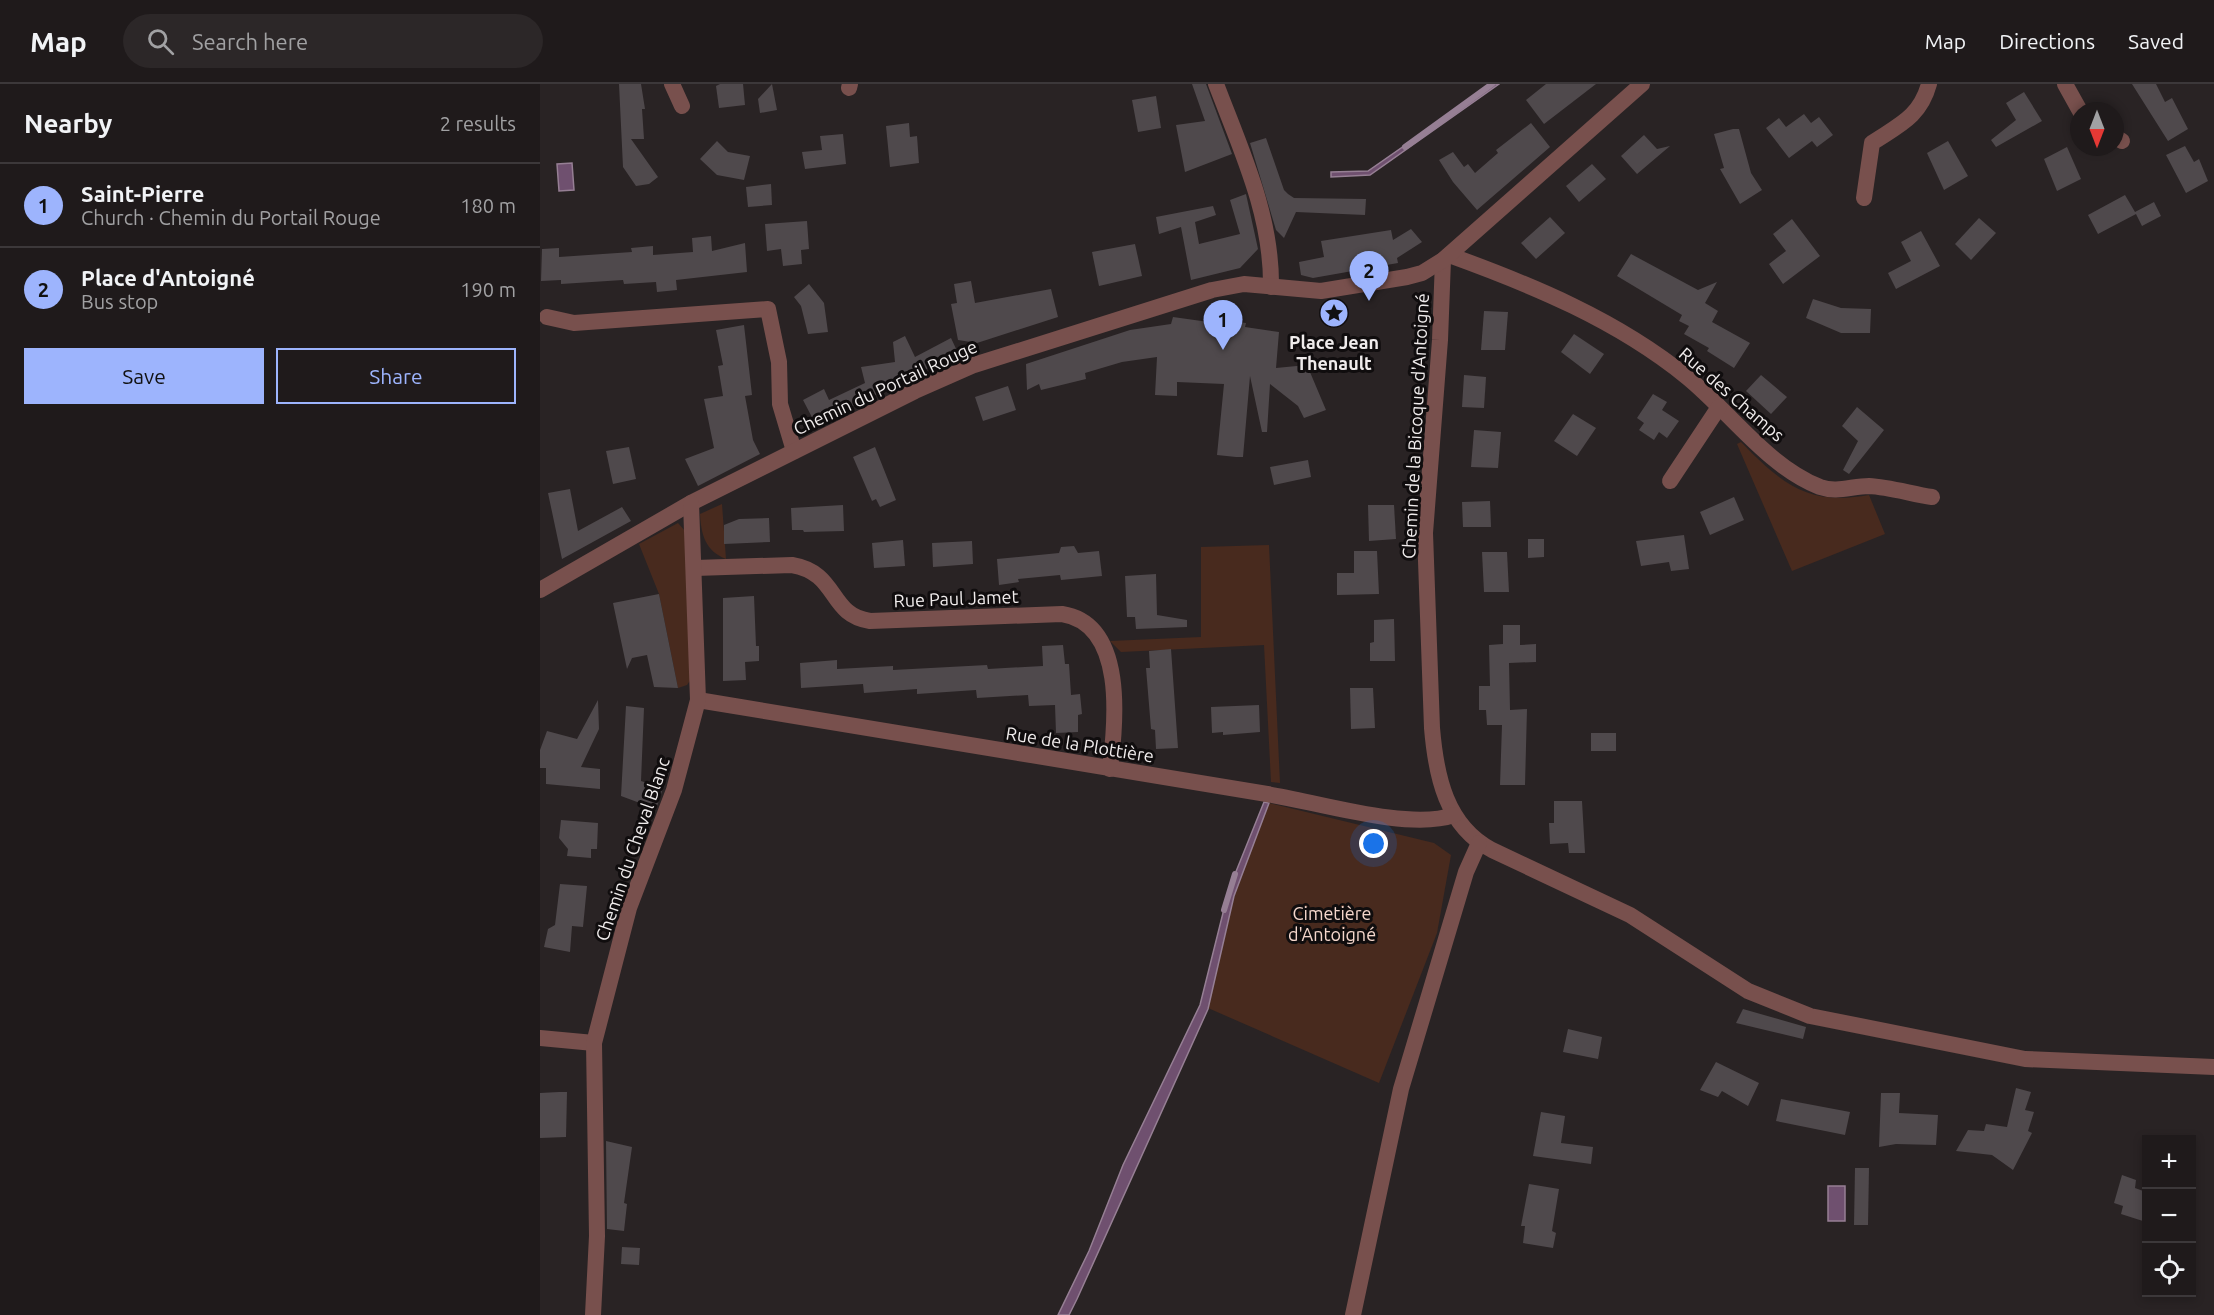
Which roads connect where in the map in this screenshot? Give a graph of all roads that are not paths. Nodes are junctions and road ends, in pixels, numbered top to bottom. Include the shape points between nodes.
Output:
1 (672, 84) edge
2 (1216, 84) edge
3 (1642, 84) edge
4 (1929, 84) edge
5 (2065, 84) edge
6 (2075, 102) edge
7 (682, 106) dead end
8 (1864, 198) dead end
9 (1446, 257) junction
10 (1271, 287) junction
11 (547, 317) dead end
12 (1719, 407) junction
13 (794, 451) junction
14 (1670, 481) dead end
15 (1932, 497) dead end
16 (692, 502) junction
17 (694, 568) junction
18 (540, 590) edge
19 (699, 700) junction
20 (1110, 769) junction
21 (1454, 815) junction
22 (1479, 843) junction
23 (540, 1038) edge
24 (594, 1042) junction
25 (2214, 1066) edge
26 (593, 1315) edge
27 (1353, 1315) edge

1 - 7 street
2 - 10 street via 1260,202 1272,263
3 - 9 street, Chemin du Portail Rouge
4 - 8 street via 1924,102 1909,118 1872,143
5 - 6 street
9 - 10 street, Chemin du Portail Rouge via 1422,273 1366,284 1321,291
9 - 12 street, Rue des Champs via 1549,294 1596,318 1687,377
9 - 21 street, Chemin de la Bicoque d'Antoigné via 1425,533 1435,759
10 - 13 street, Chemin du Portail Rouge via 1244,284 1212,290 974,365
11 - 13 street via 574,323 768,309 779,362 780,404
12 - 14 street
12 - 15 street, Rue des Champs via 1784,467 1823,488 1869,486
13 - 16 street, Chemin du Portail Rouge
16 - 17 street, Chemin du Cheval Blanc
16 - 18 street, Chemin du Portail Rouge
17 - 19 street, Chemin du Cheval Blanc
17 - 20 street, Rue Paul Jamet via 805,567 824,581 849,614 870,621 1074,616 1092,630 1110,663 1116,723
19 - 20 street, Rue de la Plottière
19 - 24 street, Chemin du Cheval Blanc via 674,790 628,909
20 - 21 street, Rue de la Plottière via 1412,821 1439,821
21 - 22 street, Chemin de la Bicoque d'Antoigné
22 - 25 street, Chemin de la Bicoque d'Antoigné via 1630,915 1748,991 1810,1016 2025,1059
22 - 27 street via 1466,872 1401,1089
23 - 24 street
24 - 26 street, Chemin du Cheval Blanc via 597,1236

